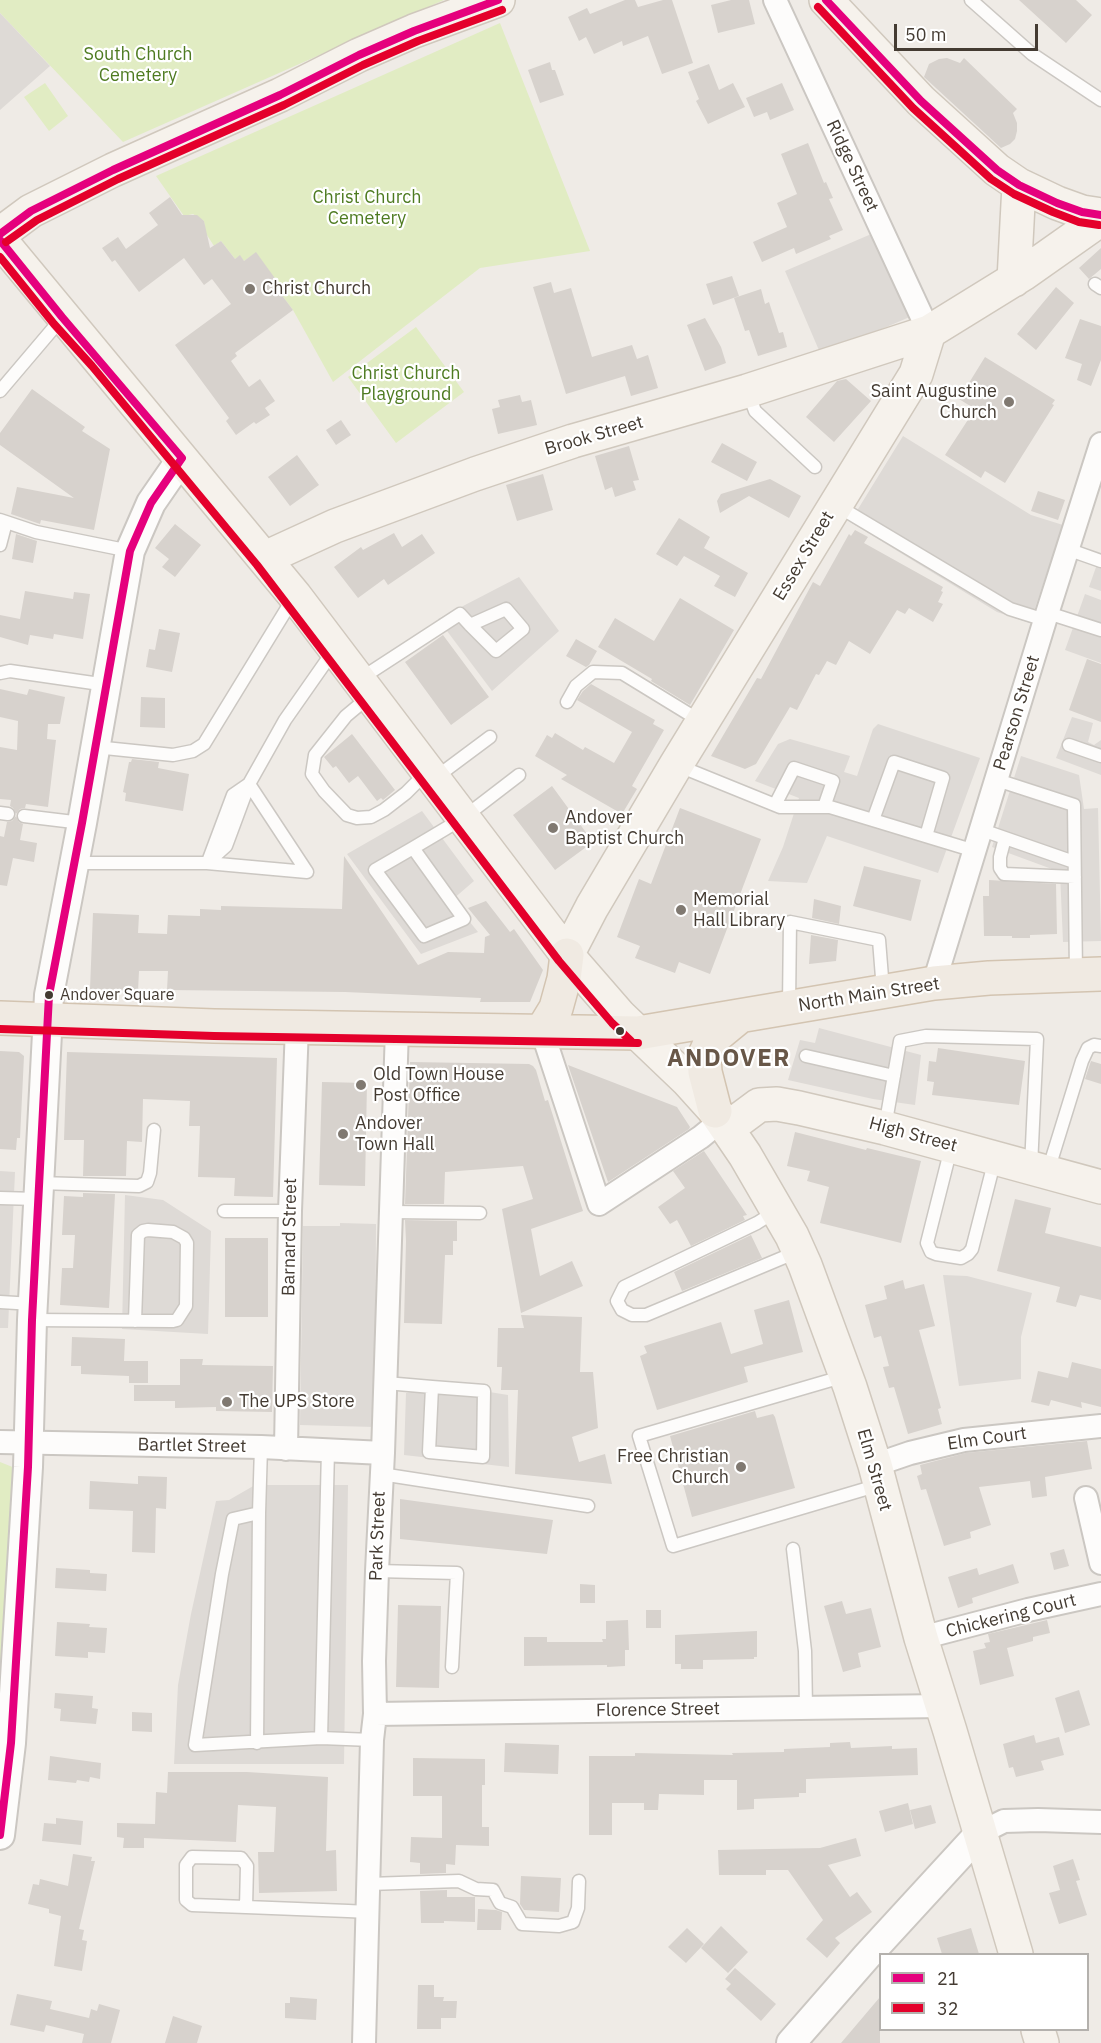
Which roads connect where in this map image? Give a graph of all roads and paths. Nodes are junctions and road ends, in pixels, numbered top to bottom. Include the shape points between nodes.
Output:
1 (498, 0) edge
2 (775, 0) edge
3 (826, 0) edge
4 (971, 0) edge
5 (1101, 100) edge
6 (1019, 185) junction
7 (1101, 217) edge
8 (0, 234) edge
9 (0, 240) edge
10 (1014, 280) junction
11 (62, 317) junction
12 (929, 332) junction
13 (0, 391) edge
14 (747, 391) junction
15 (1101, 444) edge
16 (182, 458) junction
17 (815, 467) dead end
18 (835, 504) junction
19 (3, 521) edge
20 (0, 544) edge
21 (1067, 549) junction
22 (130, 551) junction
23 (265, 558) junction
24 (1101, 561) edge
25 (295, 596) junction
26 (1046, 616) junction
27 (471, 625) dead end
28 (1101, 630) edge
29 (335, 648) junction
30 (0, 673) edge
31 (106, 685) junction
32 (365, 687) junction
33 (567, 702) dead end
34 (703, 722) junction
35 (490, 737) dead end
36 (1069, 745) dead end
37 (95, 747) junction
38 (1101, 756) edge
39 (676, 765) junction
40 (431, 775) junction
41 (519, 775) dead end
42 (997, 780) junction
43 (249, 784) junction
44 (776, 805) junction
45 (824, 807) junction
46 (24, 816) dead end
47 (463, 818) junction
48 (873, 820) junction
49 (82, 823) junction
50 (926, 836) junction
51 (1005, 838) junction
52 (978, 840) junction
53 (413, 848) junction
54 (1074, 862) junction
55 (74, 863) junction
56 (207, 863) junction
57 (1075, 877) junction
58 (567, 955) junction
59 (1088, 974) edge
60 (934, 983) junction
61 (884, 992) junction
62 (789, 1008) junction
63 (740, 1016) junction
64 (0, 1018) edge
65 (46, 1020) junction
66 (297, 1026) junction
67 (397, 1029) junction
68 (542, 1031) junction
69 (638, 1033) junction
70 (1101, 1046) edge
71 (806, 1056) dead end
72 (894, 1076) junction
73 (722, 1119) junction
74 (885, 1128) junction
75 (153, 1130) dead end
76 (952, 1146) junction
77 (995, 1158) junction
78 (1040, 1170) junction
79 (1101, 1187) edge
80 (38, 1191) junction
81 (0, 1198) edge
82 (224, 1211) dead end
83 (290, 1211) junction
84 (777, 1211) junction
85 (391, 1212) junction
86 (480, 1213) dead end
87 (799, 1251) junction
88 (0, 1302) edge
89 (32, 1312) junction
90 (135, 1321) junction
91 (846, 1376) junction
92 (386, 1383) junction
93 (432, 1387) junction
94 (1101, 1426) edge
95 (0, 1442) edge
96 (29, 1444) junction
97 (261, 1447) junction
98 (286, 1449) junction
99 (328, 1450) junction
100 (382, 1463) junction
101 (877, 1475) junction
102 (1086, 1498) dead end
103 (588, 1506) dead end
104 (259, 1513) junction
105 (793, 1549) dead end
106 (1101, 1563) edge
107 (377, 1571) junction
108 (1101, 1594) edge
109 (921, 1638) junction
110 (452, 1667) dead end
111 (942, 1706) junction
112 (806, 1708) junction
113 (375, 1714) junction
114 (321, 1738) junction
115 (372, 1740) junction
116 (257, 1743) junction
117 (1101, 1822) edge
118 (980, 1833) junction
119 (0, 1835) edge
120 (579, 1881) dead end
121 (369, 1884) junction
122 (246, 1907) junction
123 (368, 1912) junction
124 (1016, 1953) edge
125 (364, 2043) edge
126 (791, 2043) edge

1 - 8 main road via 359,55 113,170 31,211
2 - 12 street, Ridge Street
3 - 6 main road via 921,101
4 - 5 lane via 1032,54
6 - 7 main road
6 - 10 main road
7 - 10 main road
9 - 11 main road, Elm Street
10 - 12 main road
11 - 13 lane
11 - 16 main road, Elm Street
12 - 14 main road, Brook Street
12 - 18 main road, Essex Street via 916,374
14 - 17 lane via 755,411
14 - 23 main road, Brook Street via 486,470 335,526
15 - 21 street, Pearson Street
16 - 22 street via 151,503
16 - 23 main road, Elm Street
18 - 26 lane via 1010,609
18 - 34 main road, Essex Street
19 - 20 lane
19 - 22 lane via 36,532
21 - 24 lane
21 - 26 street, Pearson Street
22 - 31 street
23 - 25 main road, Elm Street
25 - 29 main road, Elm Street
25 - 37 lane via 204,744 173,755
26 - 28 lane
26 - 42 street, Pearson Street
27 - 32 lane via 460,614
29 - 32 main road, Elm Street
29 - 43 lane via 285,720
30 - 31 lane via 10,671
31 - 37 street
32 - 40 main road, Elm Street
32 - 40 lane via 315,755 312,774 324,791 347,815 371,817
33 - 34 lane via 576,686 593,672 622,673
34 - 39 main road, Essex Street
35 - 40 lane
36 - 38 lane
37 - 49 street
39 - 44 lane
39 - 58 main road, Essex Street
40 - 47 main road, Elm Street
41 - 47 lane
42 - 52 street, Pearson Street
42 - 54 lane via 1074,805
43 - 56 lane via 226,846
43 - 56 lane via 308,872
44 - 45 lane
44 - 45 lane via 794,768 833,781
45 - 48 lane
46 - 49 lane
47 - 53 lane
47 - 58 main road, Elm Street
48 - 50 lane
48 - 50 lane via 894,762 943,778
49 - 55 street
50 - 52 lane
51 - 52 lane
51 - 54 lane
51 - 57 lane via 1000,857 1004,874
52 - 60 street, Pearson Street
53 - 53 lane via 375,870 424,936 464,919
54 - 57 lane
55 - 56 lane
55 - 65 street
57 - 59 lane
58 - 68 main road via 556,1008
58 - 69 main road, Elm Street
59 - 60 main road, North Main Street
60 - 61 main road, North Main Street
61 - 62 main road, North Main Street
61 - 62 lane via 879,940 790,922
62 - 63 main road, North Main Street
63 - 69 main road, North Main Street
63 - 73 main road via 712,1039 704,1057 705,1072
64 - 65 main road, North Main Street
65 - 66 main road, North Main Street
65 - 80 street
66 - 67 main road, North Main Street
66 - 83 street, Barnard Street
67 - 68 main road, North Main Street
67 - 85 street, Park Street
68 - 69 main road, North Main Street
68 - 73 street via 599,1204
69 - 73 main road, Elm Street
70 - 78 lane via 1088,1048
71 - 72 lane
72 - 74 lane
72 - 78 lane via 900,1041 926,1036 1037,1039
73 - 74 main road, High Street via 767,1104
73 - 84 main road, Elm Street
74 - 76 main road, High Street
75 - 80 lane via 147,1182 139,1186
76 - 77 main road, High Street
76 - 77 lane via 927,1243 930,1252 936,1254 961,1258 972,1249
77 - 78 main road, High Street
78 - 79 main road, High Street
80 - 81 lane
80 - 89 street
82 - 83 lane
83 - 98 street, Barnard Street
84 - 87 main road, Elm Street
84 - 87 lane via 624,1287 617,1301 622,1310 632,1315 646,1315
85 - 86 lane
85 - 92 street, Park Street
87 - 91 main road, Elm Street
88 - 89 lane
89 - 90 lane
89 - 96 street
90 - 90 lane via 173,1321 186,1306 187,1244 173,1232 148,1230 138,1235
91 - 101 main road, Elm Street
91 - 101 lane via 639,1436 673,1546
92 - 93 lane
92 - 100 street, Park Street
93 - 93 lane via 484,1391 483,1457 429,1452
94 - 101 street, Elm Court via 964,1440 910,1453
95 - 96 street, Bartlet Street
96 - 97 street, Bartlet Street
96 - 119 street via 11,1743
97 - 98 street, Bartlet Street
97 - 104 lane
98 - 99 street, Bartlet Street
99 - 100 street, Bartlet Street
99 - 114 lane
100 - 103 lane
100 - 107 street, Park Street
101 - 109 main road, Elm Street
102 - 106 street
104 - 116 lane
104 - 116 lane via 233,1519 195,1745
105 - 112 lane via 805,1651
107 - 110 lane via 457,1573
107 - 113 street, Park Street
108 - 109 street, Chickering Court
109 - 111 main road, Elm Street
111 - 112 street, Florence Street
111 - 118 main road, Elm Street
112 - 113 street, Florence Street
113 - 115 street, Park Street
114 - 115 lane
114 - 116 lane
115 - 121 street, Park Street
117 - 118 street via 1004,1821
118 - 124 main road, Elm Street
118 - 126 street
120 - 121 lane via 573,1922 559,1926 522,1924 512,1907 500,1903 493,1890 476,1889 459,1881
121 - 123 street, Park Street
122 - 122 lane via 192,1905 186,1900 186,1865 192,1857 241,1858 247,1866
122 - 123 lane
123 - 125 street, Park Street

